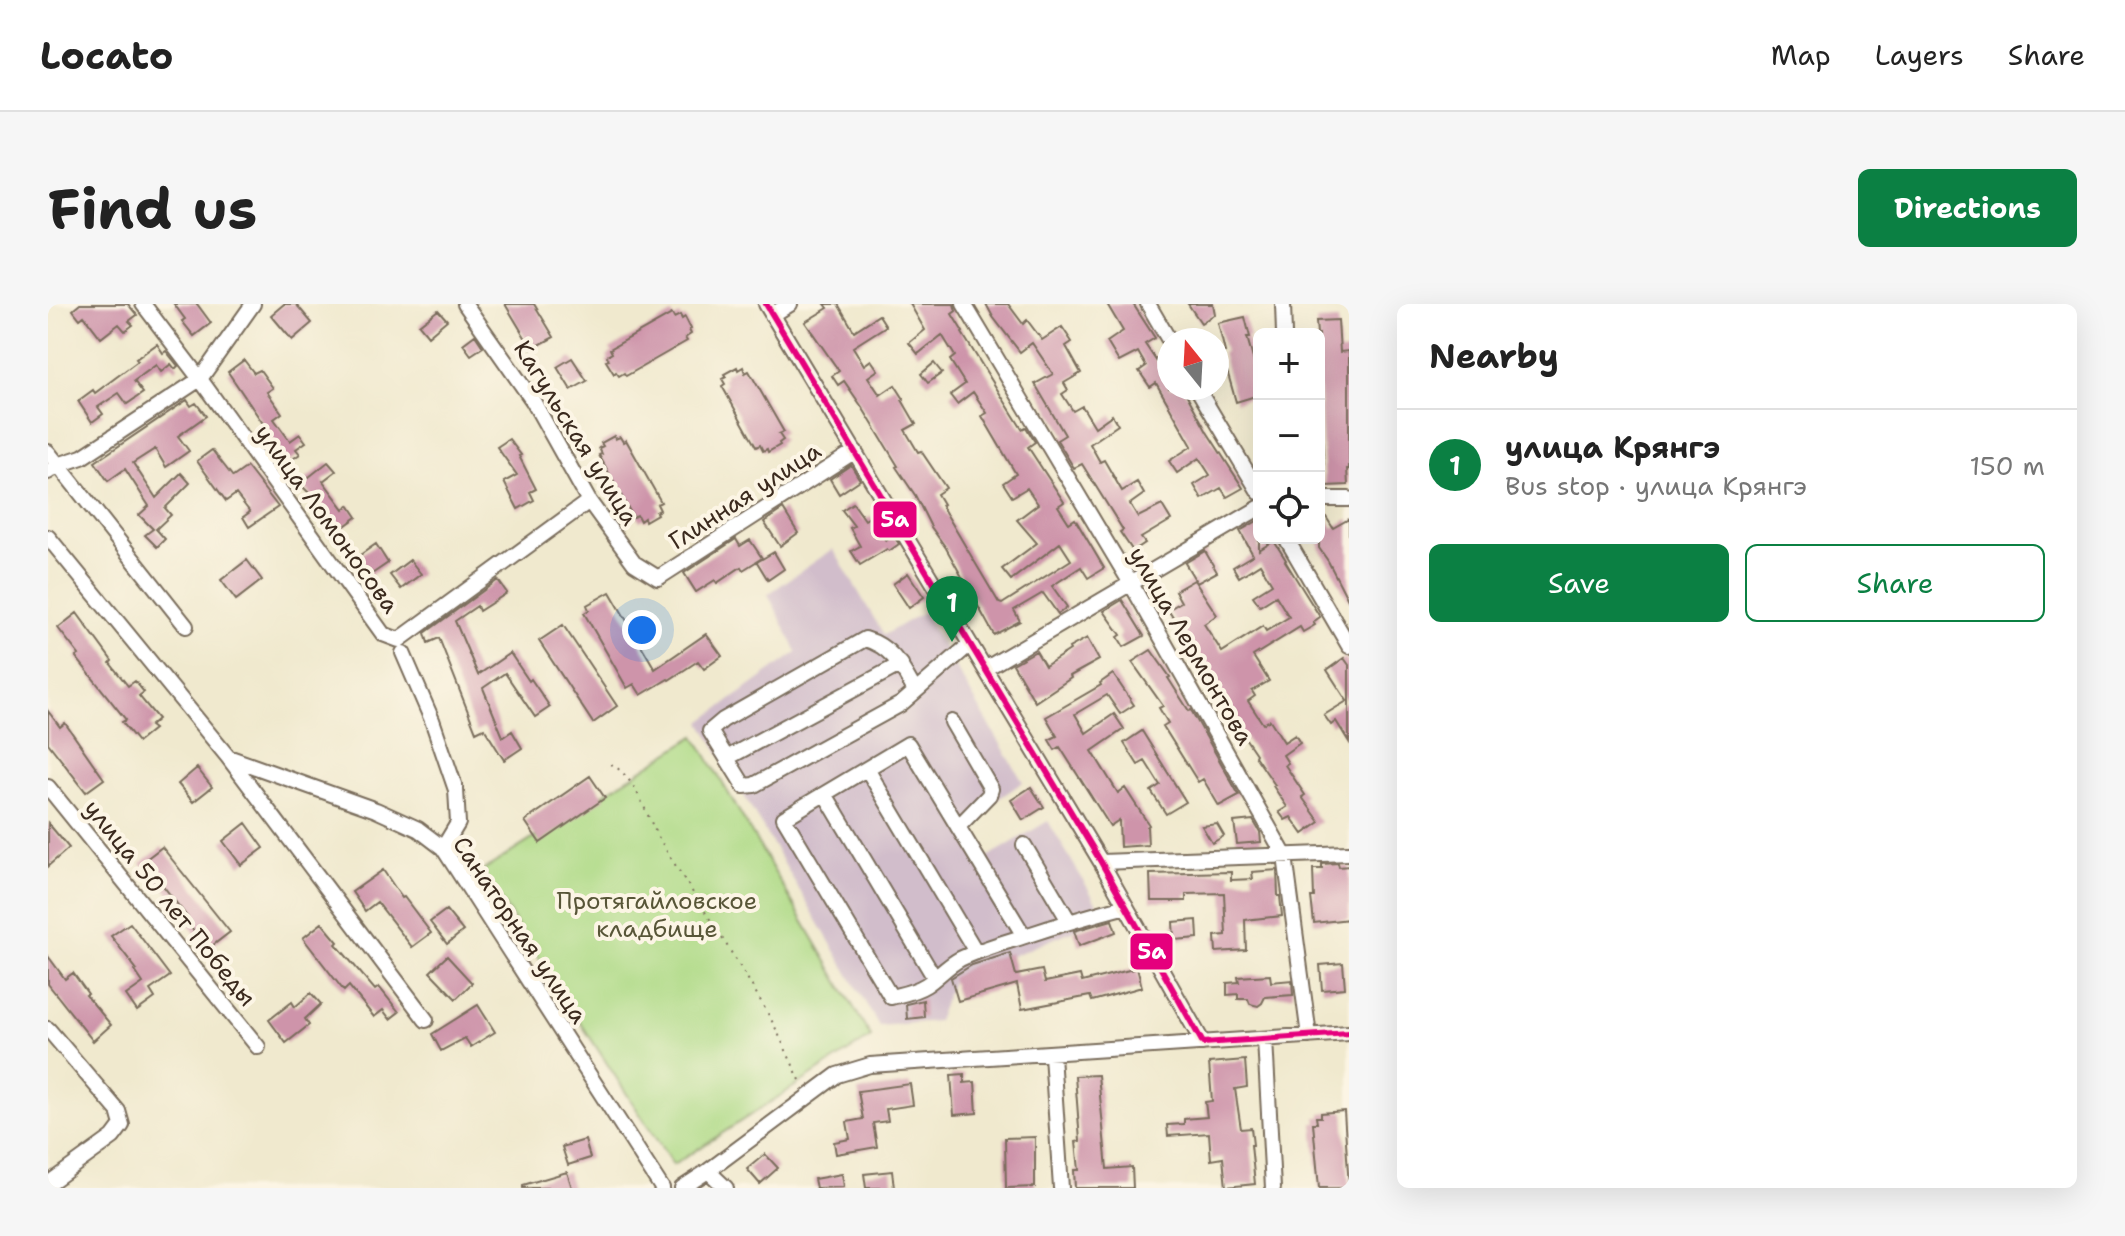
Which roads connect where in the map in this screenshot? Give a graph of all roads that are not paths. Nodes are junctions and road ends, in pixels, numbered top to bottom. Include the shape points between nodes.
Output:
1 (143, 304) edge
2 (253, 304) edge
3 (465, 304) edge
4 (790, 304) edge
5 (964, 304) edge
6 (1148, 304) edge
7 (1283, 304) edge
8 (769, 309) edge
9 (1162, 328) edge
10 (1284, 328) edge
11 (200, 379) junction
12 (1204, 400) edge
13 (855, 451) junction
14 (48, 452) edge
15 (53, 468) edge
16 (1253, 482) edge
17 (1325, 499) edge
18 (1349, 499) edge
19 (589, 501) junction
20 (1253, 511) edge
21 (48, 537) edge
22 (1290, 544) edge
23 (658, 578) joint
24 (1130, 582) junction
25 (186, 626) dead end
26 (970, 644) junction
27 (1349, 646) edge
28 (403, 653) dead end
29 (901, 664) junction
30 (985, 669) junction
31 (915, 691) junction
32 (952, 722) dead end
33 (228, 757) junction
34 (727, 758) junction
35 (867, 769) junction
36 (48, 787) edge
37 (825, 794) junction
38 (958, 827) junction
39 (1024, 845) dead end
40 (443, 848) junction
41 (1349, 853) edge
42 (1285, 856) junction
43 (1101, 862) junction
44 (1126, 906) junction
45 (1069, 921) junction
46 (1024, 936) junction
47 (976, 952) junction
48 (934, 977) junction
49 (426, 1020) dead end
50 (48, 1029) edge
51 (1349, 1033) edge
52 (1309, 1036) junction
53 (1265, 1039) junction
54 (1203, 1043) junction
55 (258, 1047) dead end
56 (1052, 1055) junction
57 (708, 1171) junction
58 (48, 1184) edge
59 (662, 1188) edge
60 (682, 1188) edge
61 (726, 1188) edge
62 (1061, 1188) edge
63 (1273, 1188) edge

1 - 11 street, улица Ломоносова
2 - 11 street
3 - 19 street, Кагульская улица via 533,401
4 - 8 street
5 - 24 street, улица Лермонтова
6 - 9 street
7 - 10 street
8 - 13 street
11 - 15 street via 82,457
11 - 19 street, улица Ломоносова via 383,634 399,640
12 - 16 street
13 - 23 street, Глинная улица
13 - 26 street
14 - 15 street
15 - 25 street
17 - 18 street
19 - 23 street, Кагульская улица via 634,563
20 - 24 street
21 - 33 street
22 - 27 street
24 - 30 street
24 - 42 street, улица Лермонтова
26 - 30 street
26 - 31 street
28 - 40 street via 456,790 458,823
29 - 31 street
29 - 34 street
29 - 34 street via 879,643 865,639 710,731
30 - 43 street
31 - 34 street via 901,704 754,785 744,786
32 - 38 street via 991,789
33 - 40 street, Санаторная улица via 376,810 418,829
33 - 49 street
35 - 37 street
35 - 38 street via 908,744
35 - 47 street
36 - 55 street, улица 50 лет Победы
37 - 48 street
37 - 48 street via 784,818 825,887 891,997 912,992
38 - 46 street
39 - 45 street
40 - 59 street, Санаторная улица
41 - 42 street
42 - 43 street
42 - 52 street, улица Лермонтова
43 - 44 street
44 - 45 street
44 - 54 street
45 - 46 street
46 - 47 street
47 - 48 street
50 - 58 street via 118,1111 122,1125
51 - 52 street
52 - 53 street
53 - 54 street
53 - 63 street
54 - 56 street
56 - 57 street via 870,1065 837,1075
56 - 62 street
57 - 60 street
57 - 61 street

